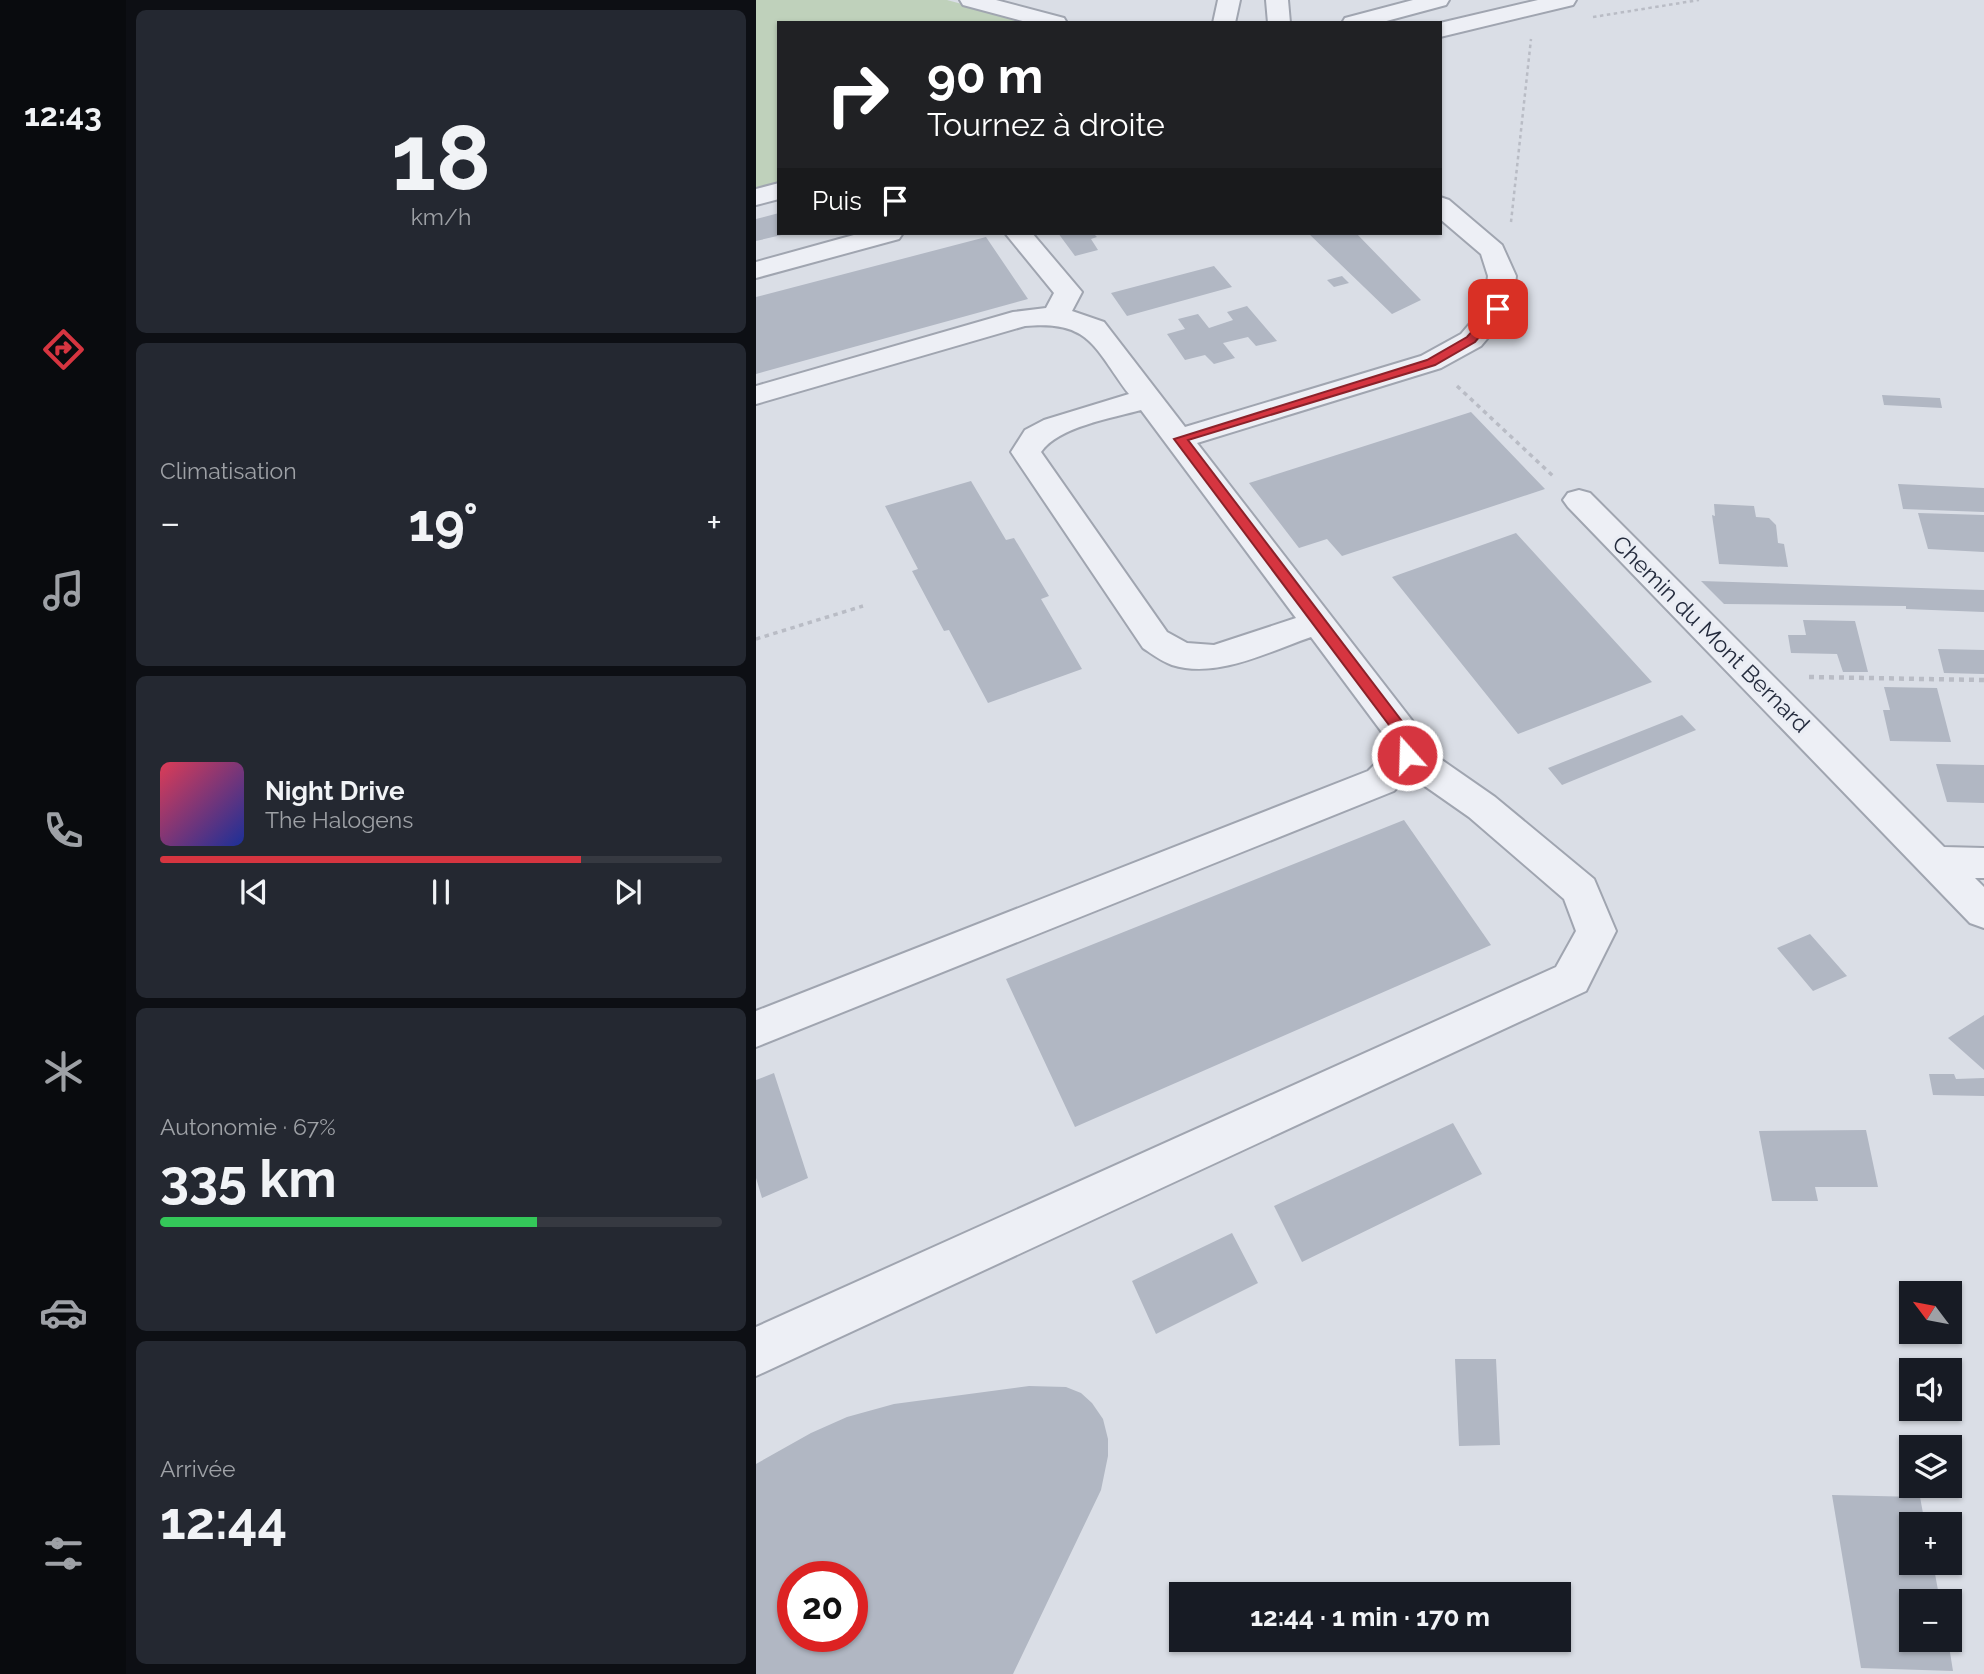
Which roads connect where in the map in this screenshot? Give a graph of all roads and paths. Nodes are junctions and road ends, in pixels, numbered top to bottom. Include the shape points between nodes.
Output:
1 (971, 0) edge
2 (1228, 0) edge
3 (1277, 0) edge
4 (1438, 0) edge
5 (1565, 0) edge
6 (1699, 0) edge
7 (1593, 17) dead end
8 (1049, 21) edge
9 (1224, 21) edge
10 (1279, 21) edge
11 (1360, 21) edge
12 (1442, 30) edge
13 (1538, 31) dead end
14 (777, 192) edge
15 (756, 197) edge
16 (1442, 207) edge
17 (883, 235) edge
18 (1020, 235) edge
19 (756, 270) edge
20 (1502, 276) junction
21 (1055, 315) junction
22 (1431, 362) junction
23 (756, 396) edge
24 (1149, 398) junction
25 (1180, 439) junction
26 (1579, 500) joint
27 (863, 606) dead end
28 (1318, 623) junction
29 (756, 639) edge
30 (1752, 676) junction
31 (1984, 680) edge
32 (1407, 755) junction
33 (1935, 862) junction
34 (1984, 863) edge
35 (1984, 912) edge
36 (756, 1029) edge
37 (756, 1352) edge

1 - 8 street
2 - 9 street
3 - 10 street
4 - 11 street
5 - 12 street
6 - 7 path
13 - 20 path via 1529,41
14 - 15 street
16 - 20 street via 1493,251
17 - 19 street
18 - 21 street via 1068,292
20 - 22 street via 1498,309 1471,340
21 - 23 street via 1023,318
21 - 24 street via 1094,328
22 - 25 street
22 - 26 path
24 - 25 street
24 - 28 street via 1055,426 1036,437 1026,452 1155,640 1180,655 1215,657
25 - 28 street
26 - 30 street, Chemin du Mont Bernard
27 - 29 path
28 - 32 street via 1408,741
30 - 31 path
30 - 33 street, Chemin du Mont Bernard
32 - 36 street via 1381,781
32 - 37 street via 1482,807 1580,890 1596,931 1571,979
33 - 34 street
33 - 35 street, Chemin du Mont Bernard

